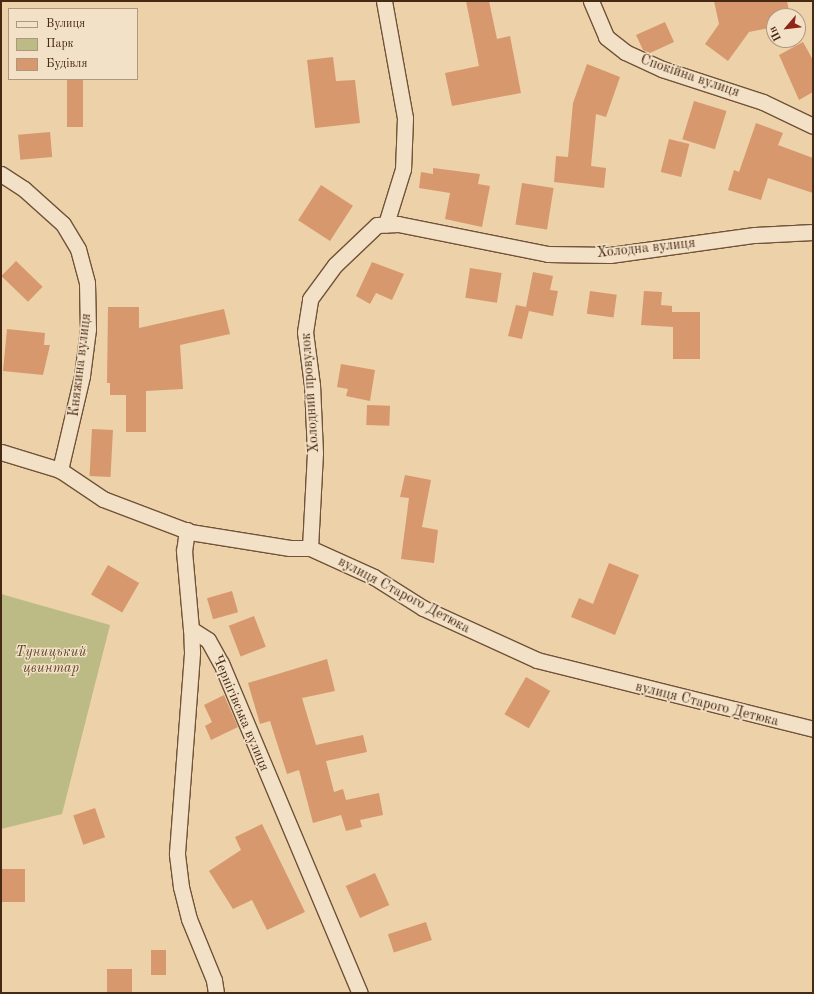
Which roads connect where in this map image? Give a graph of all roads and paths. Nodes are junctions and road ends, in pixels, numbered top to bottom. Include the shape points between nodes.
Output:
1 (384, 1) edge
2 (591, 1) edge
3 (813, 126) edge
4 (1, 174) edge
5 (386, 224) junction
6 (813, 232) edge
7 (1, 452) edge
8 (60, 470) junction
9 (186, 530) junction
10 (310, 548) junction
11 (190, 629) junction
12 (813, 729) edge
13 (216, 993) edge
14 (360, 993) edge

1 - 5 street via 405,118 403,169
2 - 3 street, Спокійна вулиця via 606,37 625,52 662,70 763,102
4 - 8 street, Княжина вулиця via 24,189 63,224 78,249 87,283 88,329 82,376
5 - 6 street, Холодна вулиця via 398,224 556,254 610,255 755,235
5 - 10 street, Холодний провулок via 377,225 335,265 310,299 304,332 312,385 315,453
7 - 8 street, вулиця Старого Детюка
8 - 9 street, вулиця Старого Детюка via 103,499
9 - 10 street, вулиця Старого Детюка via 290,548
9 - 11 street via 184,551
10 - 12 street, вулиця Старого Детюка via 374,577 423,608 537,660
11 - 13 street, Чернігівська вулиця via 192,652 177,853 181,887 189,919 214,980
11 - 14 street, Чернігівська вулиця via 208,640 221,662

